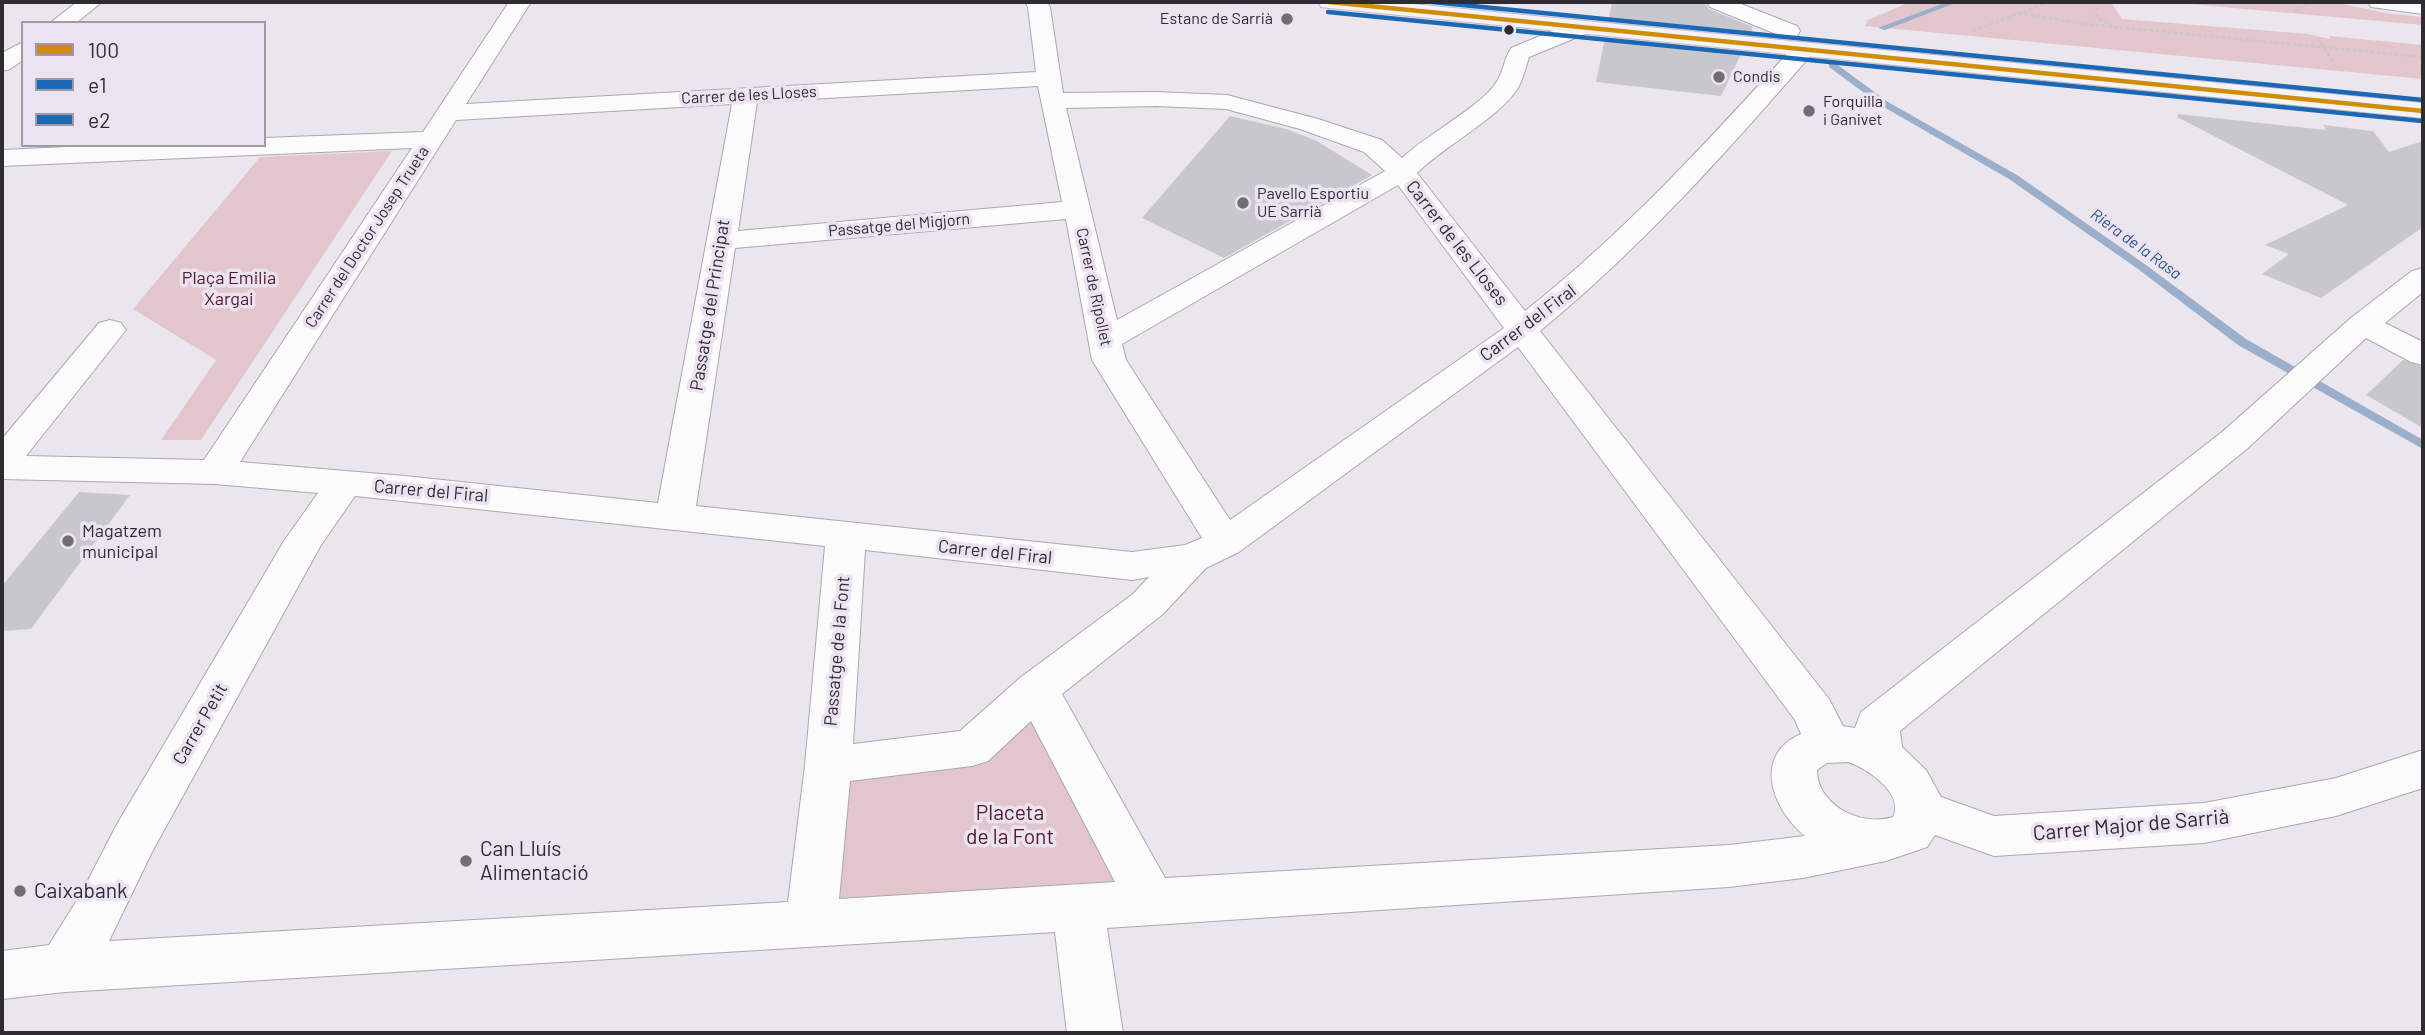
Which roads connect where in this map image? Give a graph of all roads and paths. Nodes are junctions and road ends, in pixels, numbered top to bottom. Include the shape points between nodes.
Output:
1 (91, 2) edge
2 (520, 2) edge
3 (1037, 2) edge
4 (1329, 2) edge
5 (1490, 2) edge
6 (1696, 2) edge
7 (2048, 2) edge
8 (2095, 2) edge
9 (2313, 2) edge
10 (2379, 2) edge
11 (1721, 3) edge
12 (2423, 8) edge
13 (2294, 11) dead end
14 (2019, 13) junction
15 (64, 21) edge
16 (1582, 27) junction
17 (2116, 27) junction
18 (1969, 33) dead end
19 (2318, 38) dead end
20 (1796, 40) junction
21 (2324, 47) junction
22 (21, 50) edge
23 (2423, 57) edge
24 (2, 64) edge
25 (2341, 75) dead end
26 (1050, 89) junction
27 (2423, 92) edge
28 (746, 95) junction
29 (2387, 108) junction
30 (2423, 111) edge
31 (449, 113) junction
32 (2423, 117) edge
33 (430, 139) junction
34 (266, 146) edge
35 (250, 147) edge
36 (2, 158) edge
37 (1402, 172) junction
38 (1078, 209) junction
39 (720, 241) junction
40 (2423, 277) edge
41 (2363, 324) junction
42 (1524, 328) junction
43 (110, 330) dead end
44 (1105, 340) junction
45 (2423, 355) edge
46 (2, 464) edge
47 (215, 472) junction
48 (344, 484) junction
49 (675, 515) junction
50 (846, 536) junction
51 (1209, 551) junction
52 (1037, 689) junction
53 (1829, 744) junction
54 (1879, 756) junction
55 (828, 765) junction
56 (2423, 769) edge
57 (1921, 810) junction
58 (1874, 841) junction
59 (1151, 901) junction
60 (1078, 908) junction
61 (811, 924) junction
62 (65, 968) junction
63 (2, 975) edge
64 (1095, 1033) edge

1 - 15 street
2 - 31 street, Carrer del Doctor Josep Trueta
3 - 26 street, Carrer de Ripollet
4 - 16 main road
5 - 20 main road
6 - 11 street
7 - 14 path
8 - 17 path via 2098,18
9 - 13 path
10 - 12 street
11 - 20 street
14 - 17 path
14 - 18 path
16 - 20 main road
16 - 37 street via 1519,53 1507,86
17 - 21 path
19 - 21 path
20 - 27 main road
20 - 29 main road
20 - 42 street, Carrer del Firal via 1741,120 1586,278
21 - 23 path
21 - 25 path
22 - 24 street
26 - 28 street, Carrer de les Lloses
26 - 37 street, Carrer de les Lloses via 1227,102 1373,146
26 - 38 street, Carrer de Ripollet
28 - 31 street, Carrer de les Lloses
28 - 39 street, Passatge del Principat
29 - 30 main road
29 - 32 street
31 - 33 street, Carrer del Doctor Josep Trueta
33 - 34 street
33 - 47 street, Carrer del Doctor Josep Trueta
35 - 36 street
37 - 42 street, Carrer de les Lloses
37 - 44 street
38 - 39 street, Passatge del Migjorn
38 - 44 street, Carrer de Ripollet
39 - 49 street, Passatge del Principat
40 - 41 street
41 - 45 street
41 - 54 street via 2235,440 1877,724
42 - 51 street, Carrer del Firal
42 - 53 street, Carrer de les Lloses via 1812,711
43 - 46 street
44 - 51 street, Carrer de Ripollet via 1109,360
46 - 47 street, Carrer del Firal
47 - 48 street, Carrer del Firal
48 - 49 street, Carrer del Firal
48 - 62 street, Carrer Petit via 298,553
49 - 50 street, Carrer del Firal
50 - 51 street, Carrer del Firal via 1132,566
50 - 55 street, Passatge de la Font
51 - 52 street
52 - 55 street via 972,748
52 - 59 street
53 - 54 street via 1854,746
53 - 58 street via 1800,756 1793,784 1813,815 1832,829
54 - 57 street via 1909,780
55 - 61 street
56 - 57 street, Carrer Major de Sarrià via 2336,797 2204,822 1994,836
57 - 58 street via 1915,827 1898,839
58 - 59 street via 1729,866
59 - 60 street
60 - 61 street
60 - 64 street
61 - 62 street
62 - 63 street

